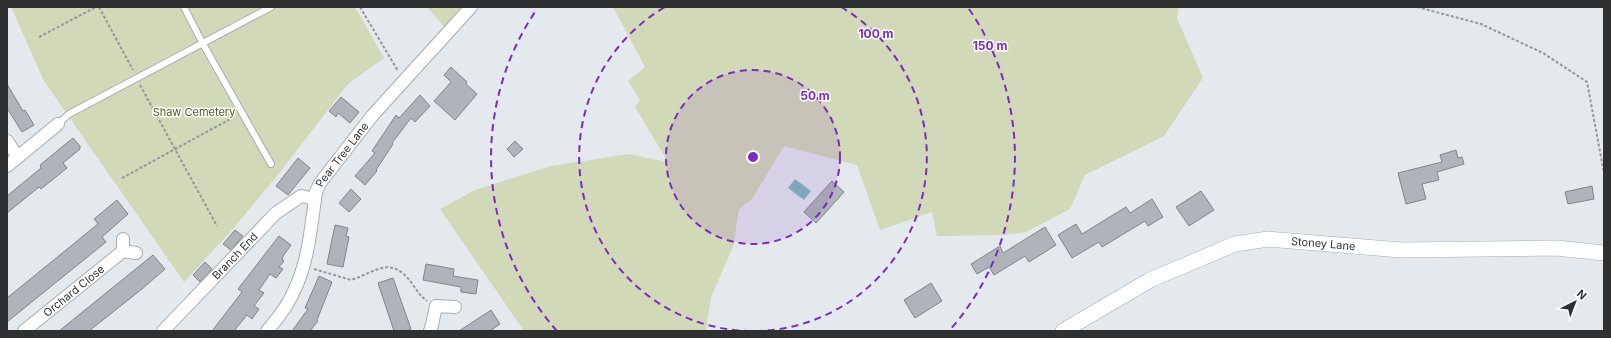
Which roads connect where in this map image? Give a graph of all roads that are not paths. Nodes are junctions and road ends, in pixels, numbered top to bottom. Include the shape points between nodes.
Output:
1 (184, 7) edge
2 (271, 7) edge
3 (472, 7) edge
4 (203, 44) junction
5 (58, 124) joint
6 (7, 141) edge
7 (18, 157) junction
8 (271, 164) dead end
9 (7, 166) edge
10 (315, 198) junction
11 (136, 253) dead end
12 (1604, 253) edge
13 (455, 307) dead end
14 (24, 331) edge
15 (163, 331) edge
16 (267, 331) edge
17 (430, 331) edge
18 (1063, 331) edge

1 - 4 lane
2 - 4 lane
3 - 10 street, Pear Tree Lane via 372,116 333,164 320,183
4 - 5 lane via 69,114
4 - 8 lane
5 - 7 street
6 - 7 street
7 - 9 street
10 - 15 street, Branch End via 301,196 276,213
10 - 16 street, Pear Tree Lane via 303,267 293,293
11 - 14 street, Orchard Close via 123,245
12 - 18 street, Stoney Lane via 1556,248 1401,250 1268,239 1235,244 1150,280
13 - 17 street via 436,306

